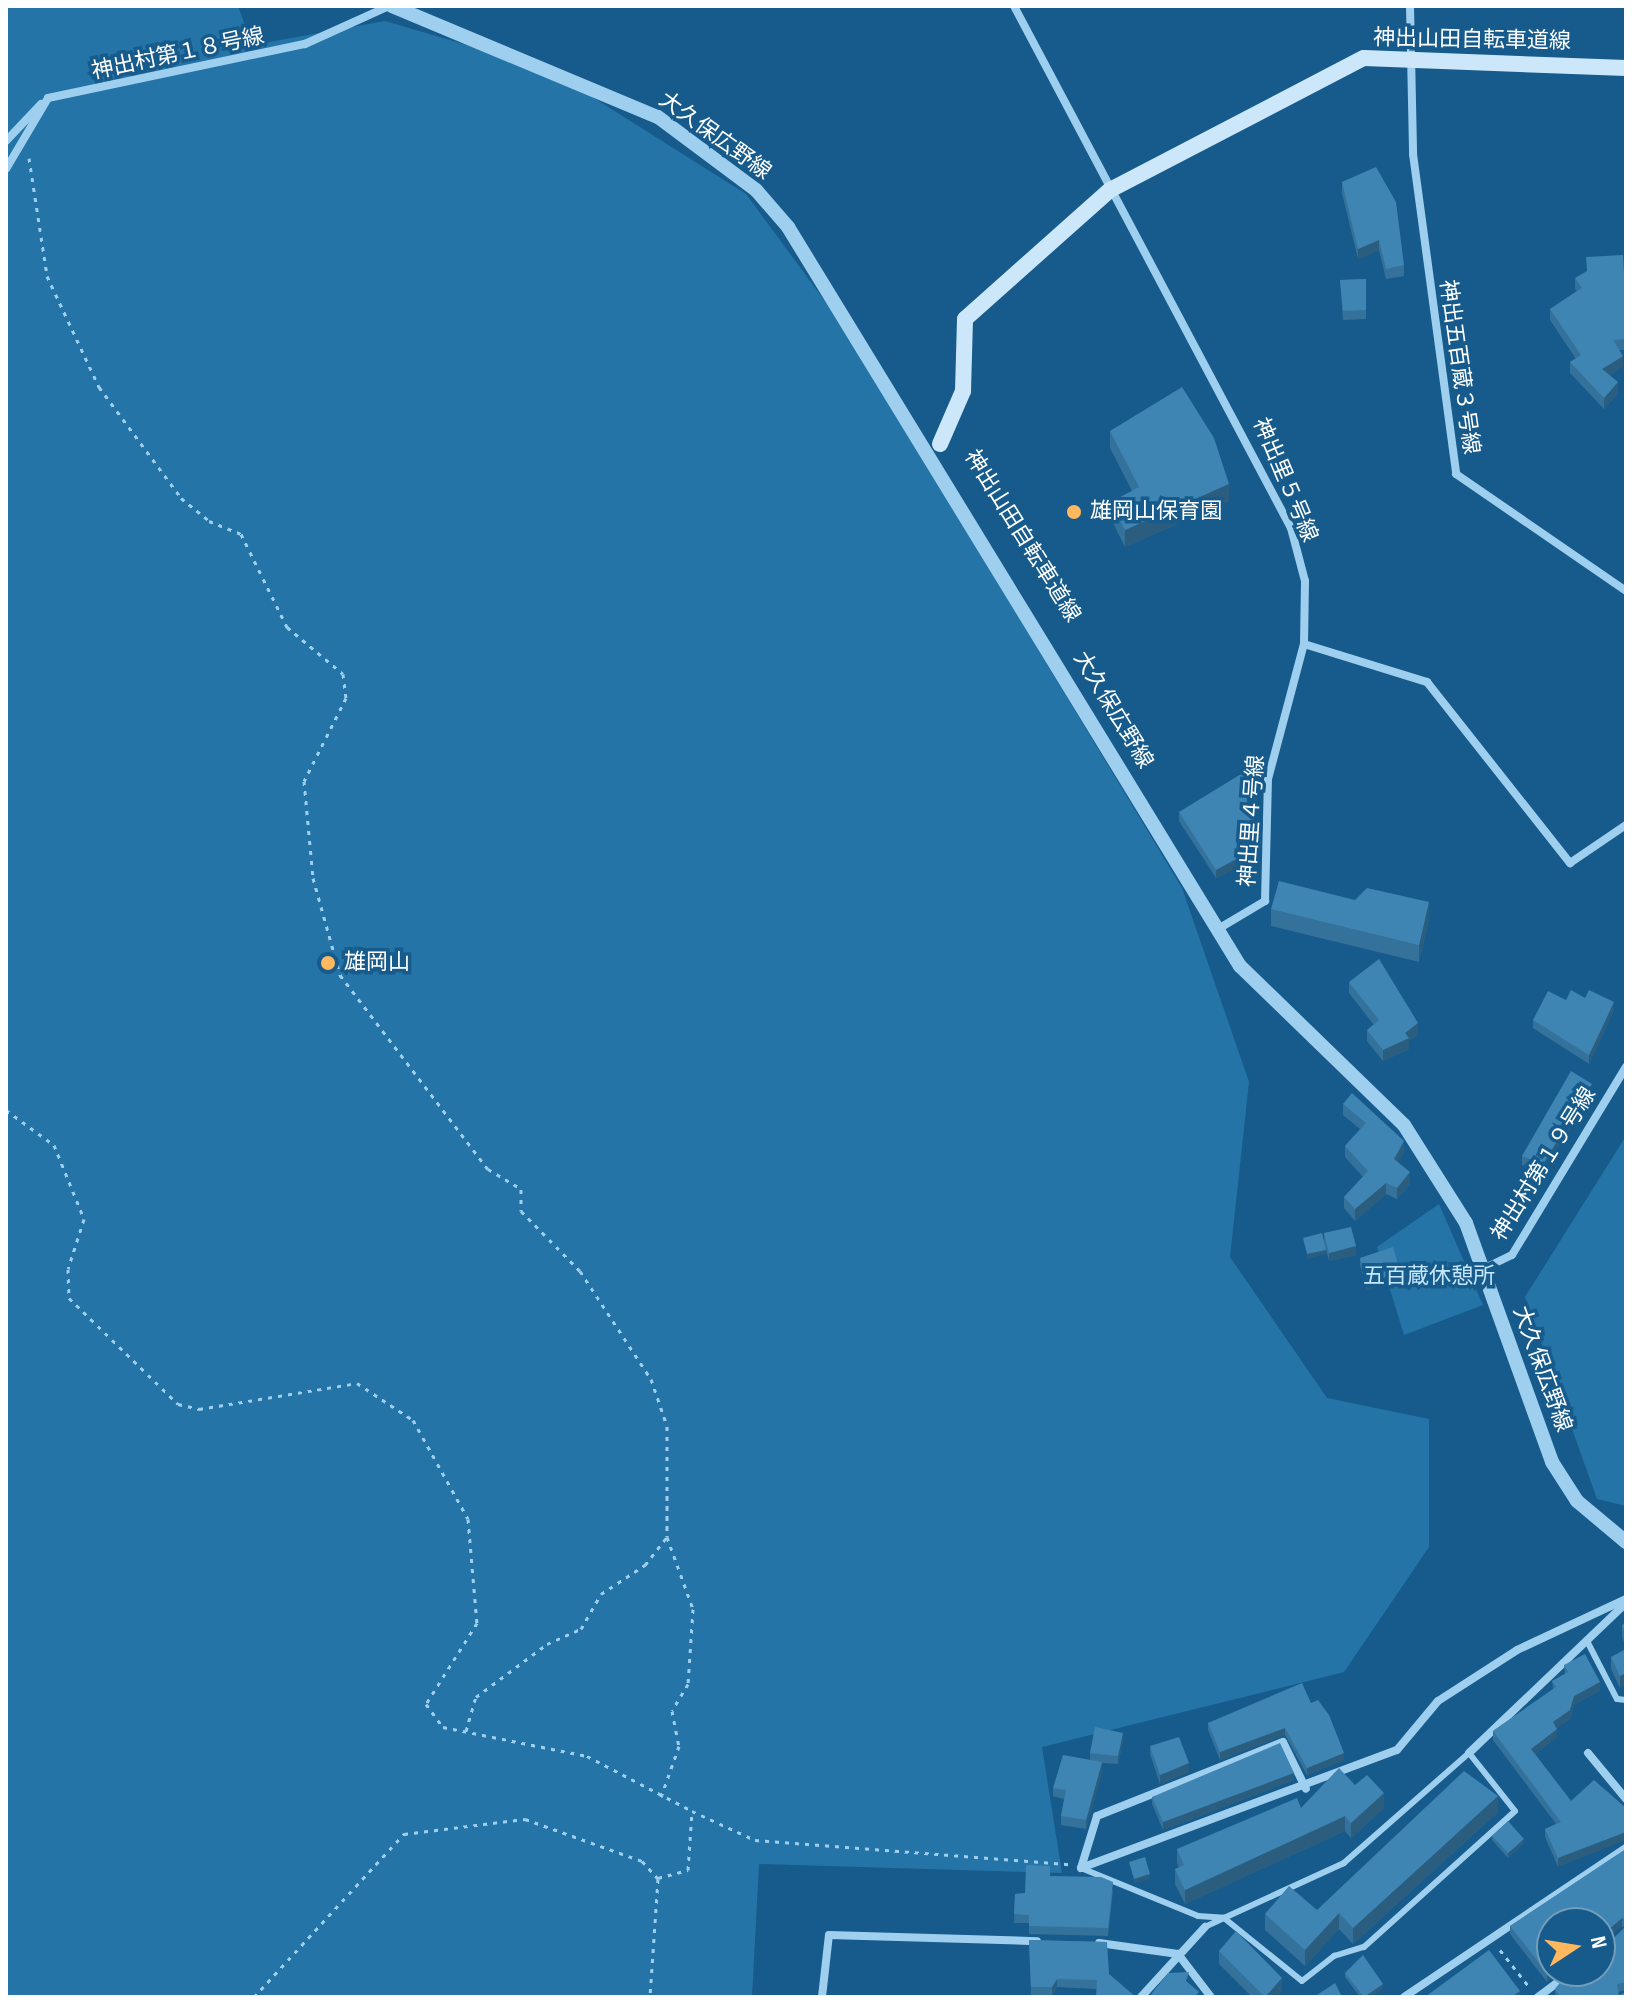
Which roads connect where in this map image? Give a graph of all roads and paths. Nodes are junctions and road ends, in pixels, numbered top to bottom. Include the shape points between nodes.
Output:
1 (390, 6) edge
2 (1014, 6) edge
3 (1410, 6) edge
4 (1406, 59) junction
5 (1626, 68) edge
6 (48, 98) junction
7 (6, 141) edge
8 (26, 141) junction
9 (6, 169) edge
10 (1110, 190) junction
11 (937, 452) junction
12 (1626, 591) edge
13 (1304, 644) junction
14 (1626, 825) edge
15 (1218, 929) junction
16 (1626, 1067) edge
17 (6, 1110) edge
18 (1483, 1269) junction
19 (667, 1537) junction
20 (1626, 1542) edge
21 (1626, 1601) edge
22 (1587, 1641) junction
23 (1626, 1700) edge
24 (466, 1731) junction
25 (1469, 1753) junction
26 (1588, 1753) dead end
27 (1306, 1789) junction
28 (661, 1797) junction
29 (1626, 1799) edge
30 (692, 1811) junction
31 (1626, 1848) edge
32 (1081, 1868) junction
33 (658, 1879) junction
34 (1224, 1918) junction
35 (1205, 1927) joint
36 (1489, 1936) junction
37 (1045, 1942) edge
38 (1092, 1943) edge
39 (1178, 1954) junction
40 (254, 1997) edge
41 (650, 1997) edge
42 (822, 1997) edge
43 (1141, 1997) edge
44 (1211, 1997) edge
45 (1404, 1997) edge
46 (1537, 1997) edge

1 - 6 street, 神出村第１８号線 via 305,44
1 - 11 street, 大久保広野線 via 658,117 756,190 851,320
2 - 10 street, 神出里５号線
3 - 4 street, 神出五百蔵３号線
4 - 5 main road, 神出山田自転車道線
4 - 10 main road, 神出山田自転車道線 via 1364,58
4 - 12 street, 神出五百蔵３号線 via 1456,474
6 - 7 street
6 - 8 street
8 - 9 street
8 - 19 path via 47,276 99,387 181,498 209,521 241,534 287,627 343,674 346,698 304,781 313,878 340,975 488,1169 521,1189 521,1211 580,1271 651,1379 667,1426
10 - 11 main road, 神出山田自転車道線 via 965,319 963,391
10 - 13 street, 神出里５号線 via 1181,309 1291,528 1305,581
11 - 15 street, 大久保広野線
13 - 14 street via 1427,682 1570,863
13 - 15 street, 神出里４号線 via 1268,779 1265,901
15 - 18 street, 大久保広野線 via 1240,966 1404,1125 1466,1223
16 - 18 street, 神出村第１９号線 via 1512,1255
17 - 24 path via 54,1145 84,1219 68,1269 69,1298 178,1404 199,1409 357,1383 413,1420 468,1519 477,1623 426,1704 443,1727
18 - 20 street, 大久保広野線 via 1552,1462 1577,1501
19 - 24 path via 645,1565 601,1594 581,1629 547,1644 476,1697
19 - 28 path via 693,1609 688,1684 672,1711 679,1746
21 - 22 street
21 - 27 street via 1517,1650 1438,1701 1397,1750
22 - 23 lane via 1617,1699
22 - 25 street
24 - 28 path via 587,1756
25 - 34 lane via 1344,1863
25 - 34 lane via 1515,1811 1364,1947 1334,1956 1302,1981
26 - 29 street
27 - 32 street
27 - 32 street via 1283,1742 1097,1816
28 - 30 path
30 - 32 path via 755,1840
30 - 33 path via 688,1870
31 - 36 street
32 - 34 lane via 1198,1916
33 - 40 path via 642,1861 525,1819 404,1834
33 - 41 path
34 - 35 lane
35 - 39 street
36 - 45 street
36 - 46 path
37 - 42 street via 829,1935
38 - 39 street
39 - 43 street
39 - 44 street

